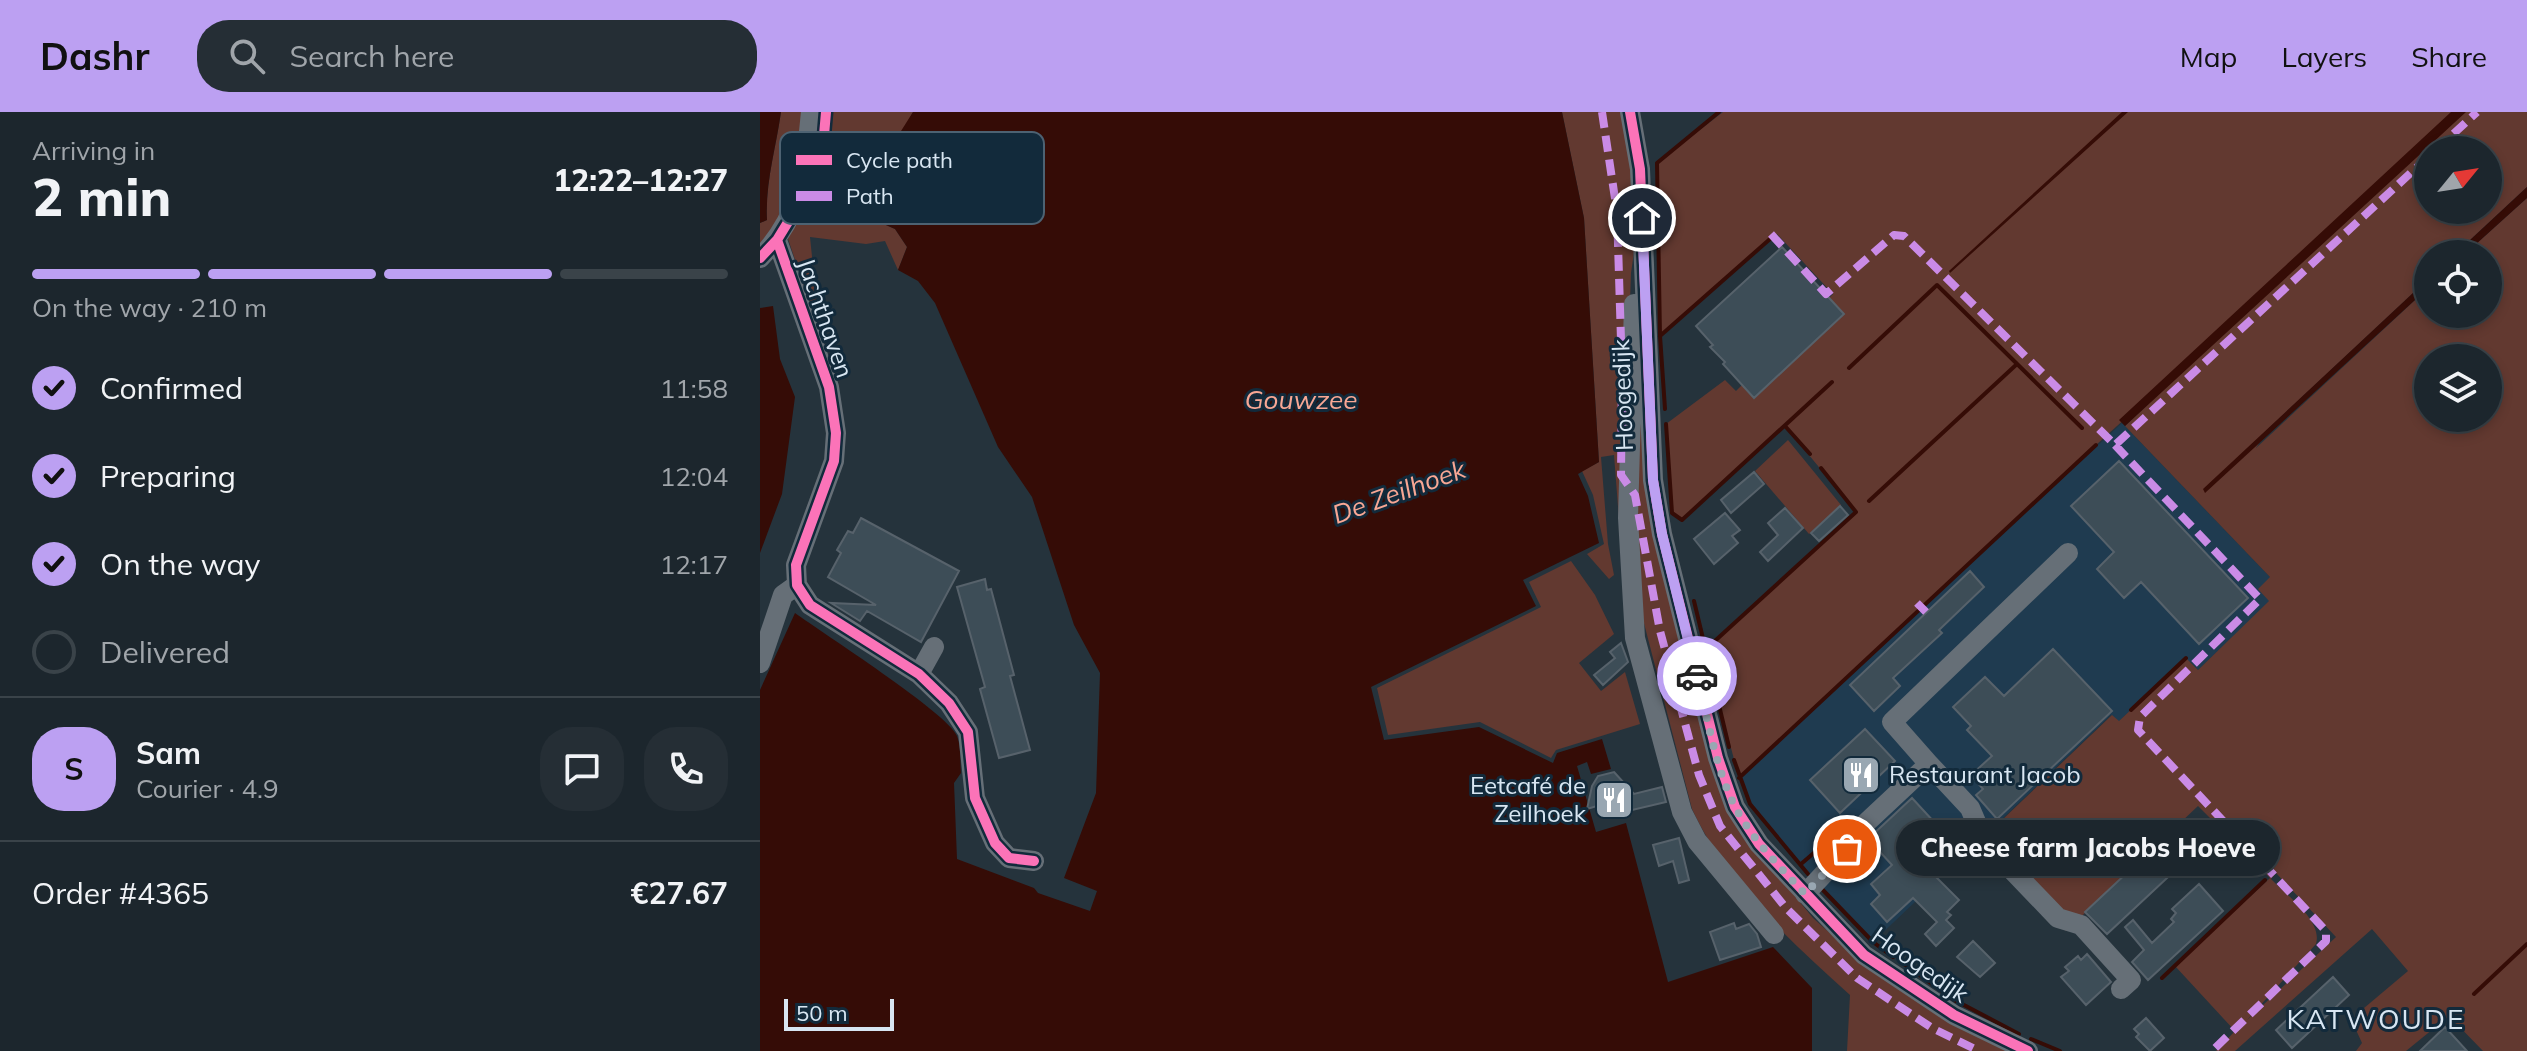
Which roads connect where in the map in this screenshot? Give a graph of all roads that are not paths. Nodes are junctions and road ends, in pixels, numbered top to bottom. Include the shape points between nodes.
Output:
1 (811, 112) edge
2 (1630, 112) edge
3 (809, 132) edge
4 (787, 224) edge
5 (777, 240) junction
6 (1644, 243) junction
7 (760, 258) edge
8 (2068, 553) dead end
9 (797, 585) junction
10 (934, 647) dead end
11 (760, 663) edge
12 (919, 674) junction
13 (1929, 764) junction
14 (1034, 861) dead end
15 (1805, 894) junction
16 (1774, 934) dead end
17 (2121, 989) dead end
18 (2028, 1051) edge

1 - 3 street
2 - 6 street, Hoogedijk
4 - 5 street
5 - 7 street
5 - 9 street, Jachthaven via 829,387 836,433 834,461 796,565
6 - 15 street, Hoogedijk via 1653,480 1677,597 1735,807 1759,844
6 - 16 street via 1635,272 1628,484 1635,638 1682,812 1697,841
8 - 13 street via 1892,722
9 - 11 street via 783,595
9 - 12 street via 810,605
10 - 12 street
12 - 14 street via 949,703 968,732 975,798 995,843 1009,858
13 - 15 street via 1853,835 1847,849
13 - 17 street via 1970,808 1982,836 2013,871 2058,918 2081,925 2131,980
15 - 18 street, Hoogedijk via 1864,955 1954,1015

